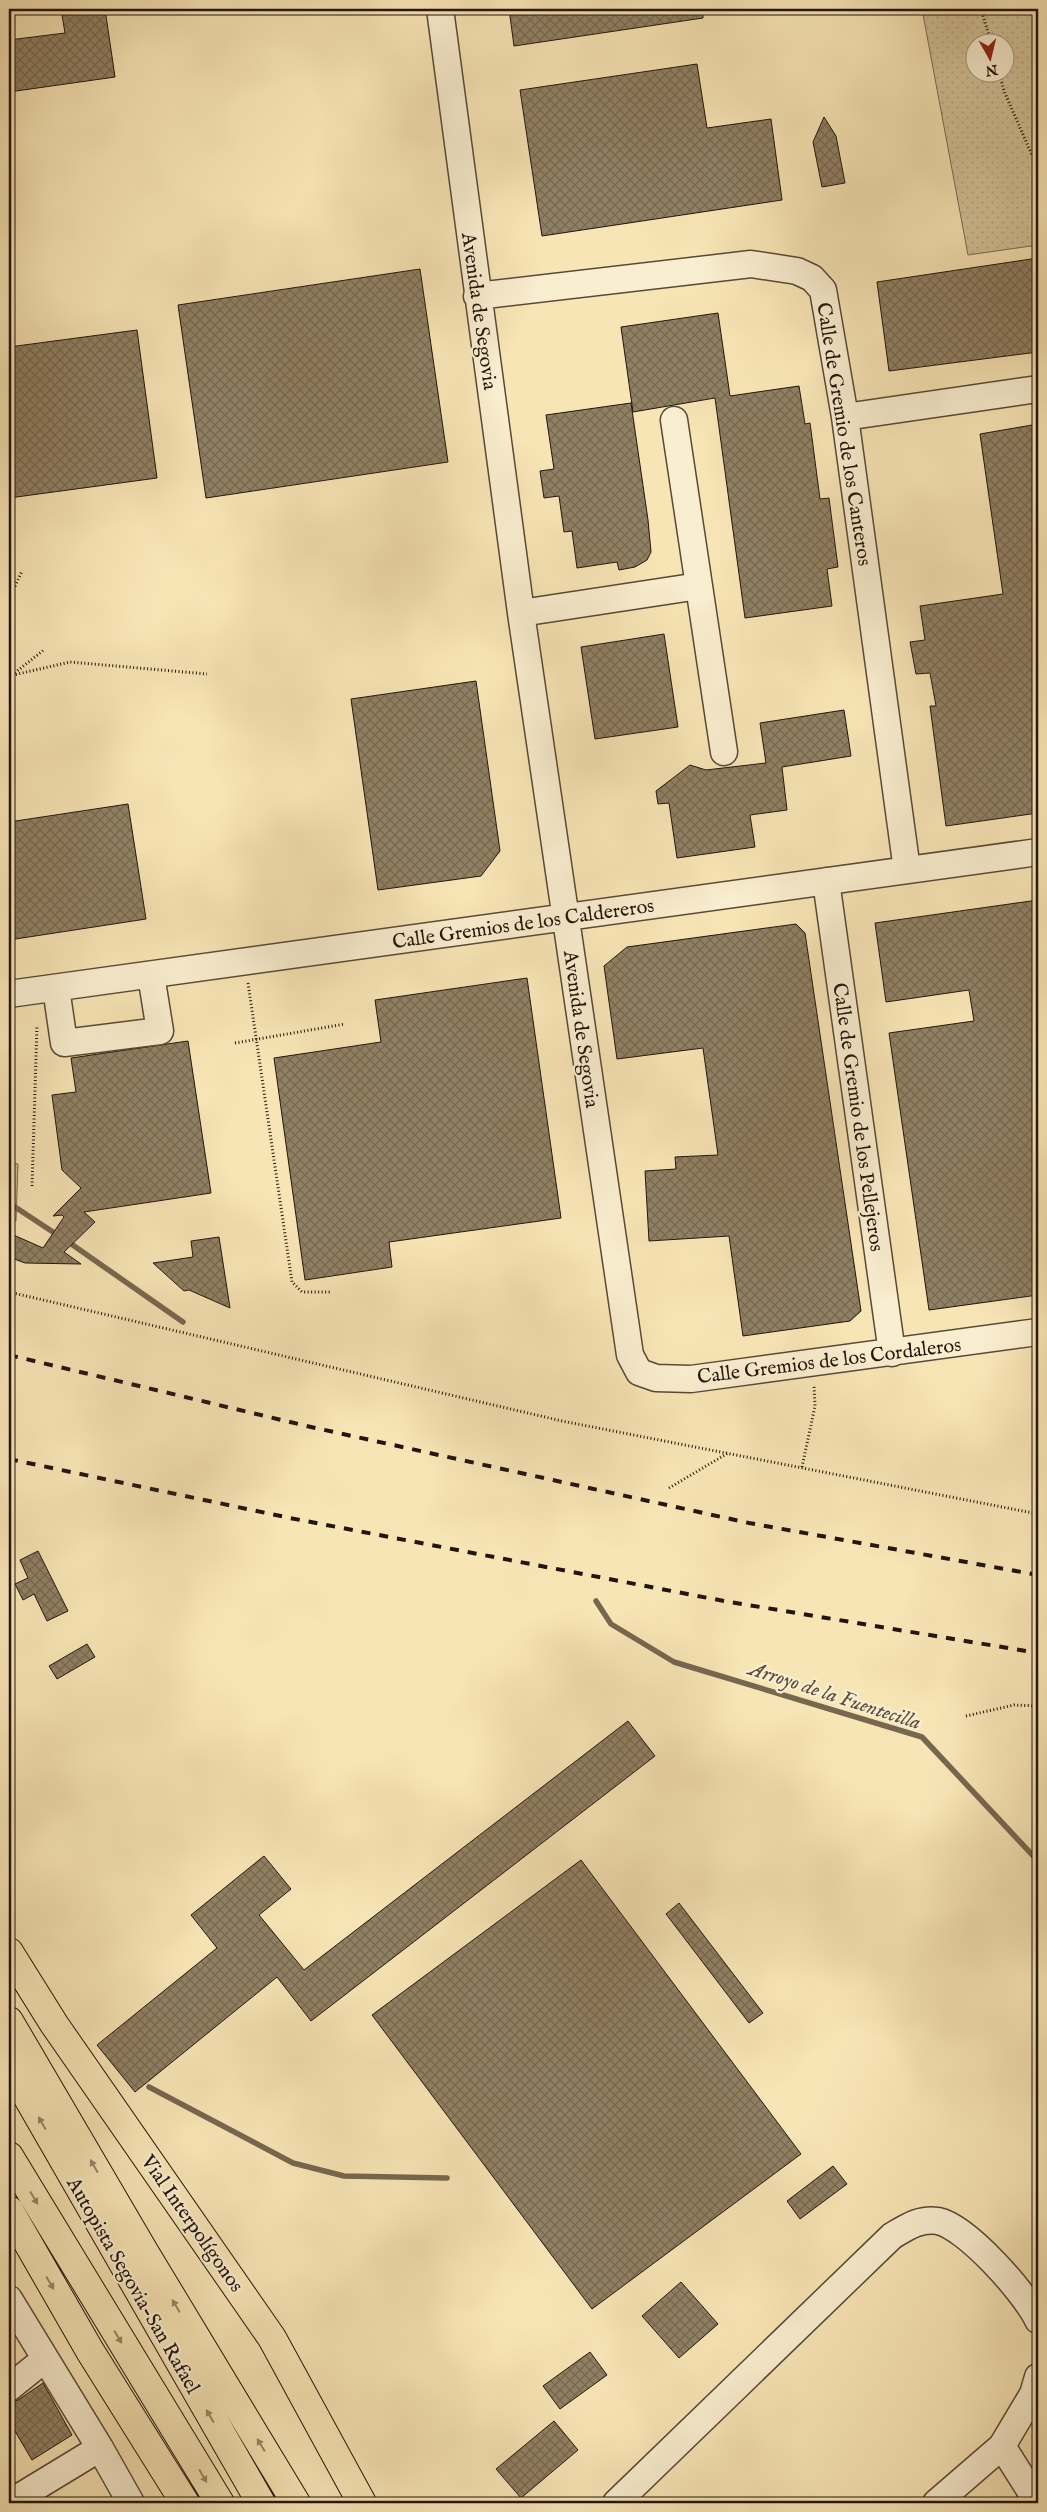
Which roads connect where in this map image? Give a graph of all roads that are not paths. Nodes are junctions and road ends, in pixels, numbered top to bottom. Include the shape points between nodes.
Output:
1 (440, 9) edge
2 (477, 296) junction
3 (1038, 389) edge
4 (844, 417) junction
5 (674, 420) dead end
6 (699, 586) junction
7 (521, 613) junction
8 (724, 752) dead end
9 (1038, 852) edge
10 (907, 870) junction
11 (826, 881) junction
12 (566, 917) junction
13 (151, 975) junction
14 (46, 989) junction
15 (9, 994) edge
16 (1038, 1332) edge
17 (892, 1353) junction
18 (630, 1355) joint
19 (9, 1952) edge
20 (9, 2021) edge
21 (9, 2065) edge
22 (9, 2156) edge
23 (9, 2210) edge
24 (9, 2229) edge
25 (33, 2254) junction
26 (9, 2299) edge
27 (1038, 2320) edge
28 (16, 2326) edge
29 (90, 2351) junction
30 (45, 2358) junction
31 (1038, 2377) edge
32 (9, 2388) edge
33 (1002, 2446) junction
34 (100, 2448) junction
35 (16, 2496) edge
36 (294, 2498) edge
37 (131, 2503) edge
38 (173, 2503) edge
39 (185, 2503) edge
40 (220, 2503) edge
41 (261, 2503) edge
42 (362, 2503) edge
43 (616, 2503) edge
44 (936, 2503) edge
45 (1038, 2503) edge

1 - 2 street, Avenida de Segovia
2 - 4 street, Calle de Gremio de los Canteros via 751,264 797,271 812,278 823,290
2 - 7 street, Avenida de Segovia
3 - 4 street
4 - 10 street, Calle de Gremio de los Canteros
5 - 6 street
6 - 7 street
6 - 8 street
7 - 12 street, Avenida de Segovia
9 - 10 street, Calle Gremios de los Caldereros
10 - 11 street, Calle Gremios de los Caldereros
11 - 12 street, Calle Gremios de los Caldereros
11 - 17 street, Calle de Gremio de los Pellejeros
12 - 13 street, Calle Gremios de los Caldereros
12 - 18 street, Avenida de Segovia
13 - 14 street, Calle Gremios de los Caldereros
13 - 14 street via 160,1030 64,1043
14 - 15 street, Calle Gremios de los Caldereros
16 - 17 street, Calle Gremios de los Cordaleros
17 - 18 street, Calle Gremios de los Cordaleros via 691,1379 656,1378 639,1372
19 - 42 main road, Vial Interpolígonos via 54,2024 272,2338
36 -> 20 main road
41 -> 21 main road, Autopista Segovia-San Rafael
22 -> 40 main road, Autopista Segovia-San Rafael
23 - 25 main road
24 - 25 street
25 -> 29 main road
26 - 28 street
27 - 43 street via 1000,2268 954,2227 938,2221 922,2221 908,2227 892,2236
28 - 30 street
29 - 38 main road
29 - 39 main road
30 - 32 street
30 - 34 street
31 - 33 street via 1033,2394
33 - 44 street
33 - 45 street
34 - 35 street
34 - 37 street

